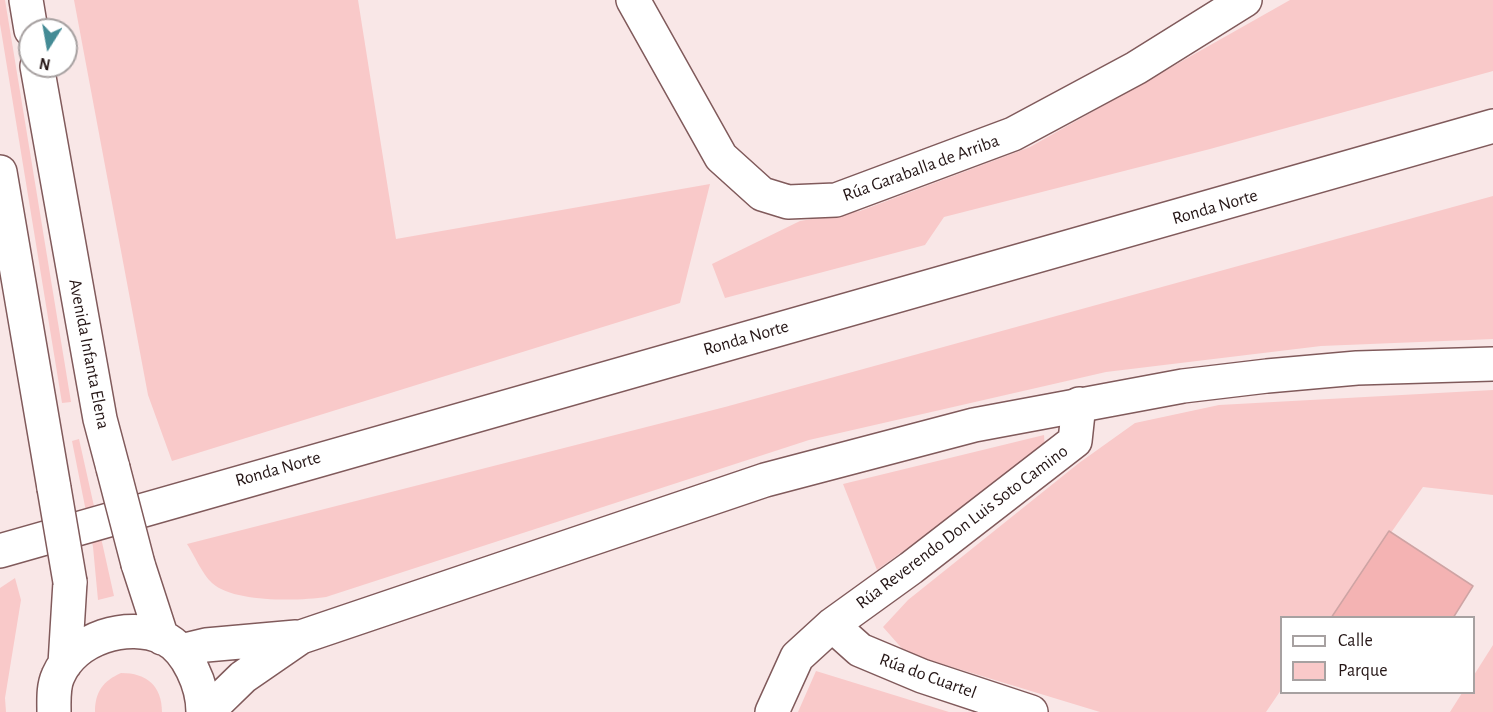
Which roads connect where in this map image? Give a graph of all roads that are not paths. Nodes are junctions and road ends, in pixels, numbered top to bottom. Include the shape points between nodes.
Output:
1 (26, 0) edge
2 (633, 0) edge
3 (1245, 0) edge
4 (29, 18) edge
5 (39, 78) edge
6 (1493, 126) edge
7 (0, 172) edge
8 (1493, 364) edge
9 (1079, 404) junction
10 (0, 551) edge
11 (832, 625) junction
12 (301, 637) junction
13 (172, 644) junction
14 (65, 664) junction
15 (54, 712) edge
16 (205, 712) edge
17 (772, 712) edge
18 (1031, 712) edge

1 - 4 main road
2 - 3 main road, Rúa Garaballa de Arriba via 721,157 762,194 788,202 836,200 1013,134 1136,68
5 - 13 main road, Avenida Infanta Elena, bridge via 100,419 138,564
6 - 10 main road, Ronda Norte via 1124,234 349,448
7 - 14 main road, bridge via 70,582
8 - 9 main road via 1357,368 1267,376
9 - 11 main road, Rúa Reverendo Don Luis Soto Camino via 1075,441
9 - 12 main road via 965,427 765,480
11 - 17 main road via 797,657
11 - 18 main road, Rúa do Cuartel via 860,650 922,676
12 - 13 main road
12 - 16 main road via 243,676
13 - 14 main road via 122,632 99,637
13 - 16 main road, Avenida Infanta Elena via 196,678
14 - 15 main road via 57,677

